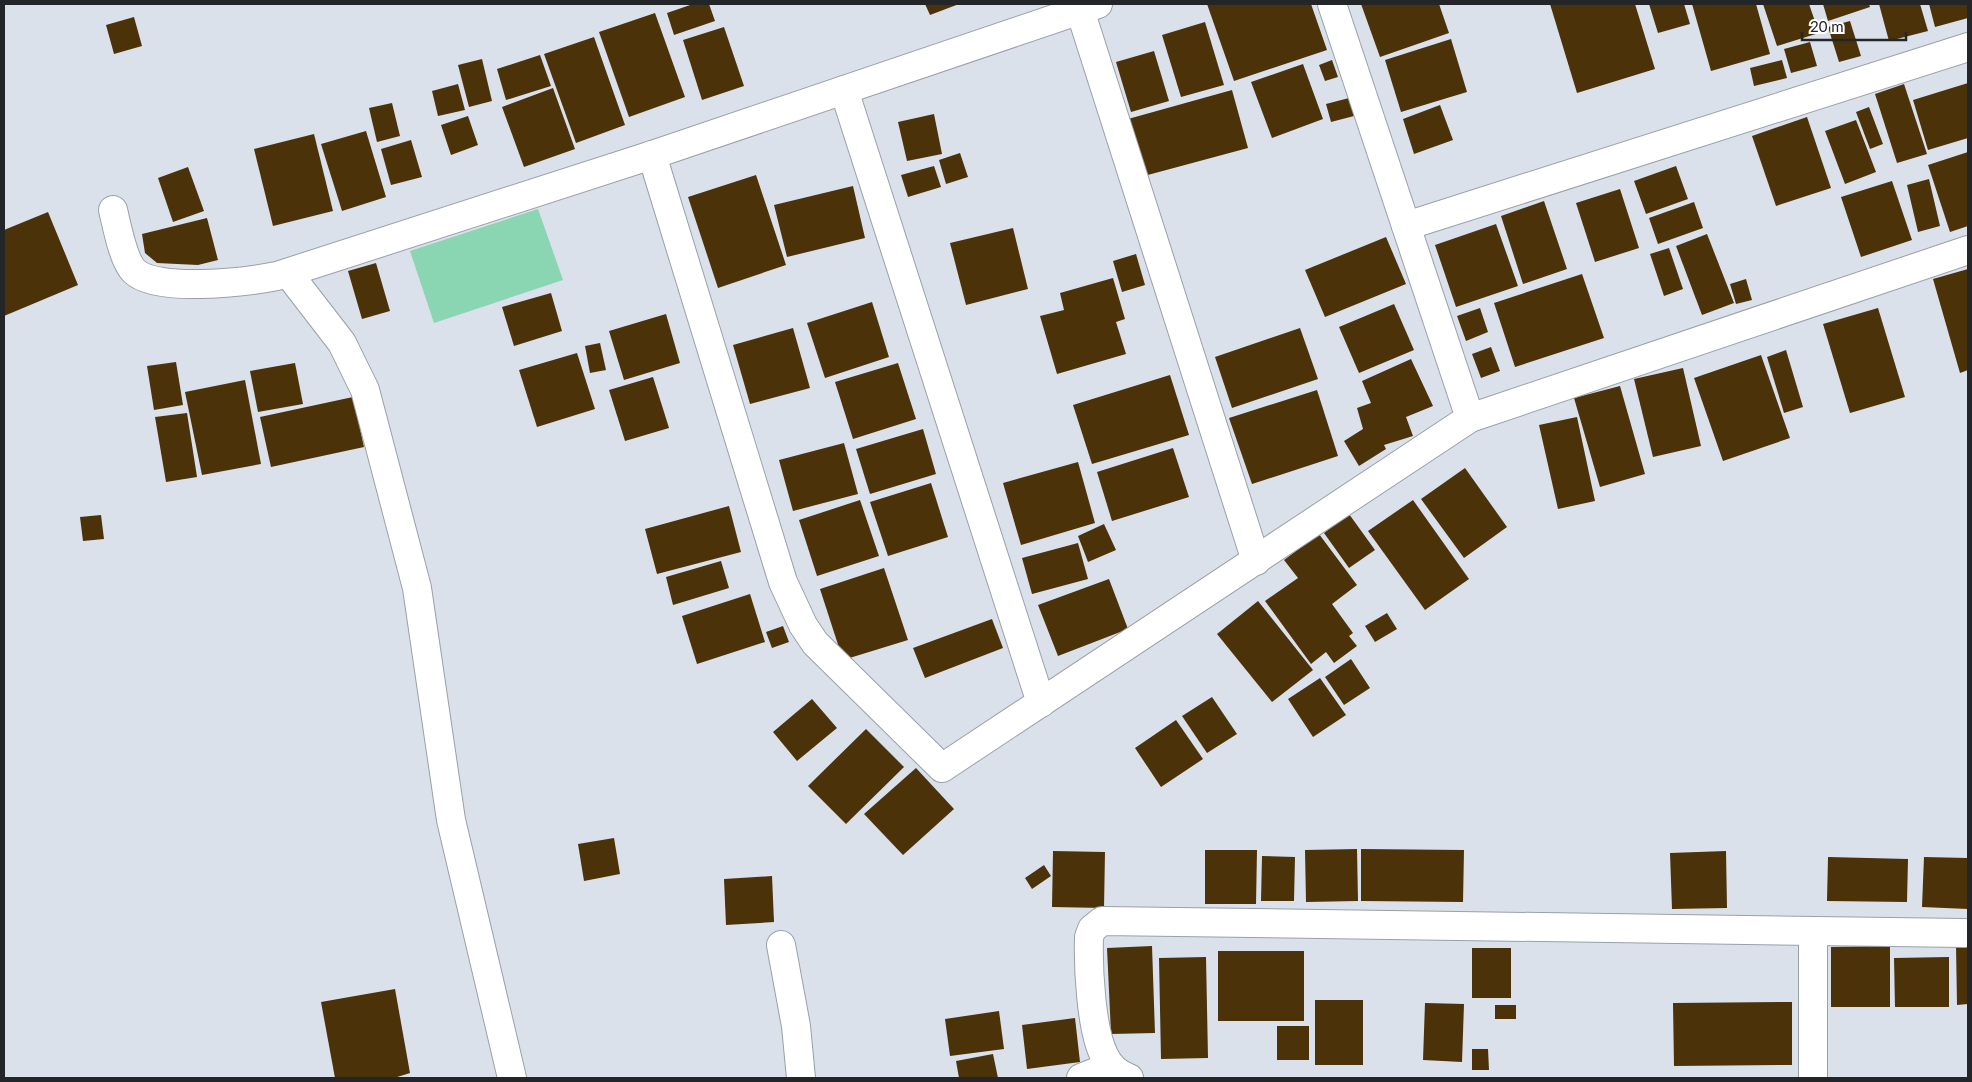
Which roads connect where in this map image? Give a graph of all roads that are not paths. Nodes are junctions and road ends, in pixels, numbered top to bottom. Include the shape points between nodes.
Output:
1 (1332, 4) edge
2 (1089, 7) edge
3 (1968, 47) edge
4 (844, 90) junction
5 (652, 155) junction
6 (113, 210) dead end
7 (1406, 226) junction
8 (1968, 250) edge
9 (288, 273) junction
10 (1470, 418) junction
11 (1256, 561) junction
12 (1041, 703) junction
13 (1813, 931) junction
14 (1965, 933) dead end
15 (781, 945) dead end
16 (1120, 1072) edge
17 (512, 1078) edge
18 (801, 1078) edge
19 (1081, 1078) edge
20 (1813, 1078) edge

1 - 7 street
2 - 4 street
2 - 11 street
3 - 7 street
4 - 5 street
4 - 12 street
5 - 9 street
5 - 12 street via 783,582 815,643 942,768
6 - 9 street via 127,258 134,270 157,283 240,283
7 - 10 street
8 - 10 street
9 - 17 street via 342,343 365,390 417,588 451,820
10 - 11 street
11 - 12 street
13 - 14 street
13 - 16 street via 1102,921 1092,929 1088,951 1103,1054
13 - 20 street
15 - 18 street via 796,1026
16 - 19 street

